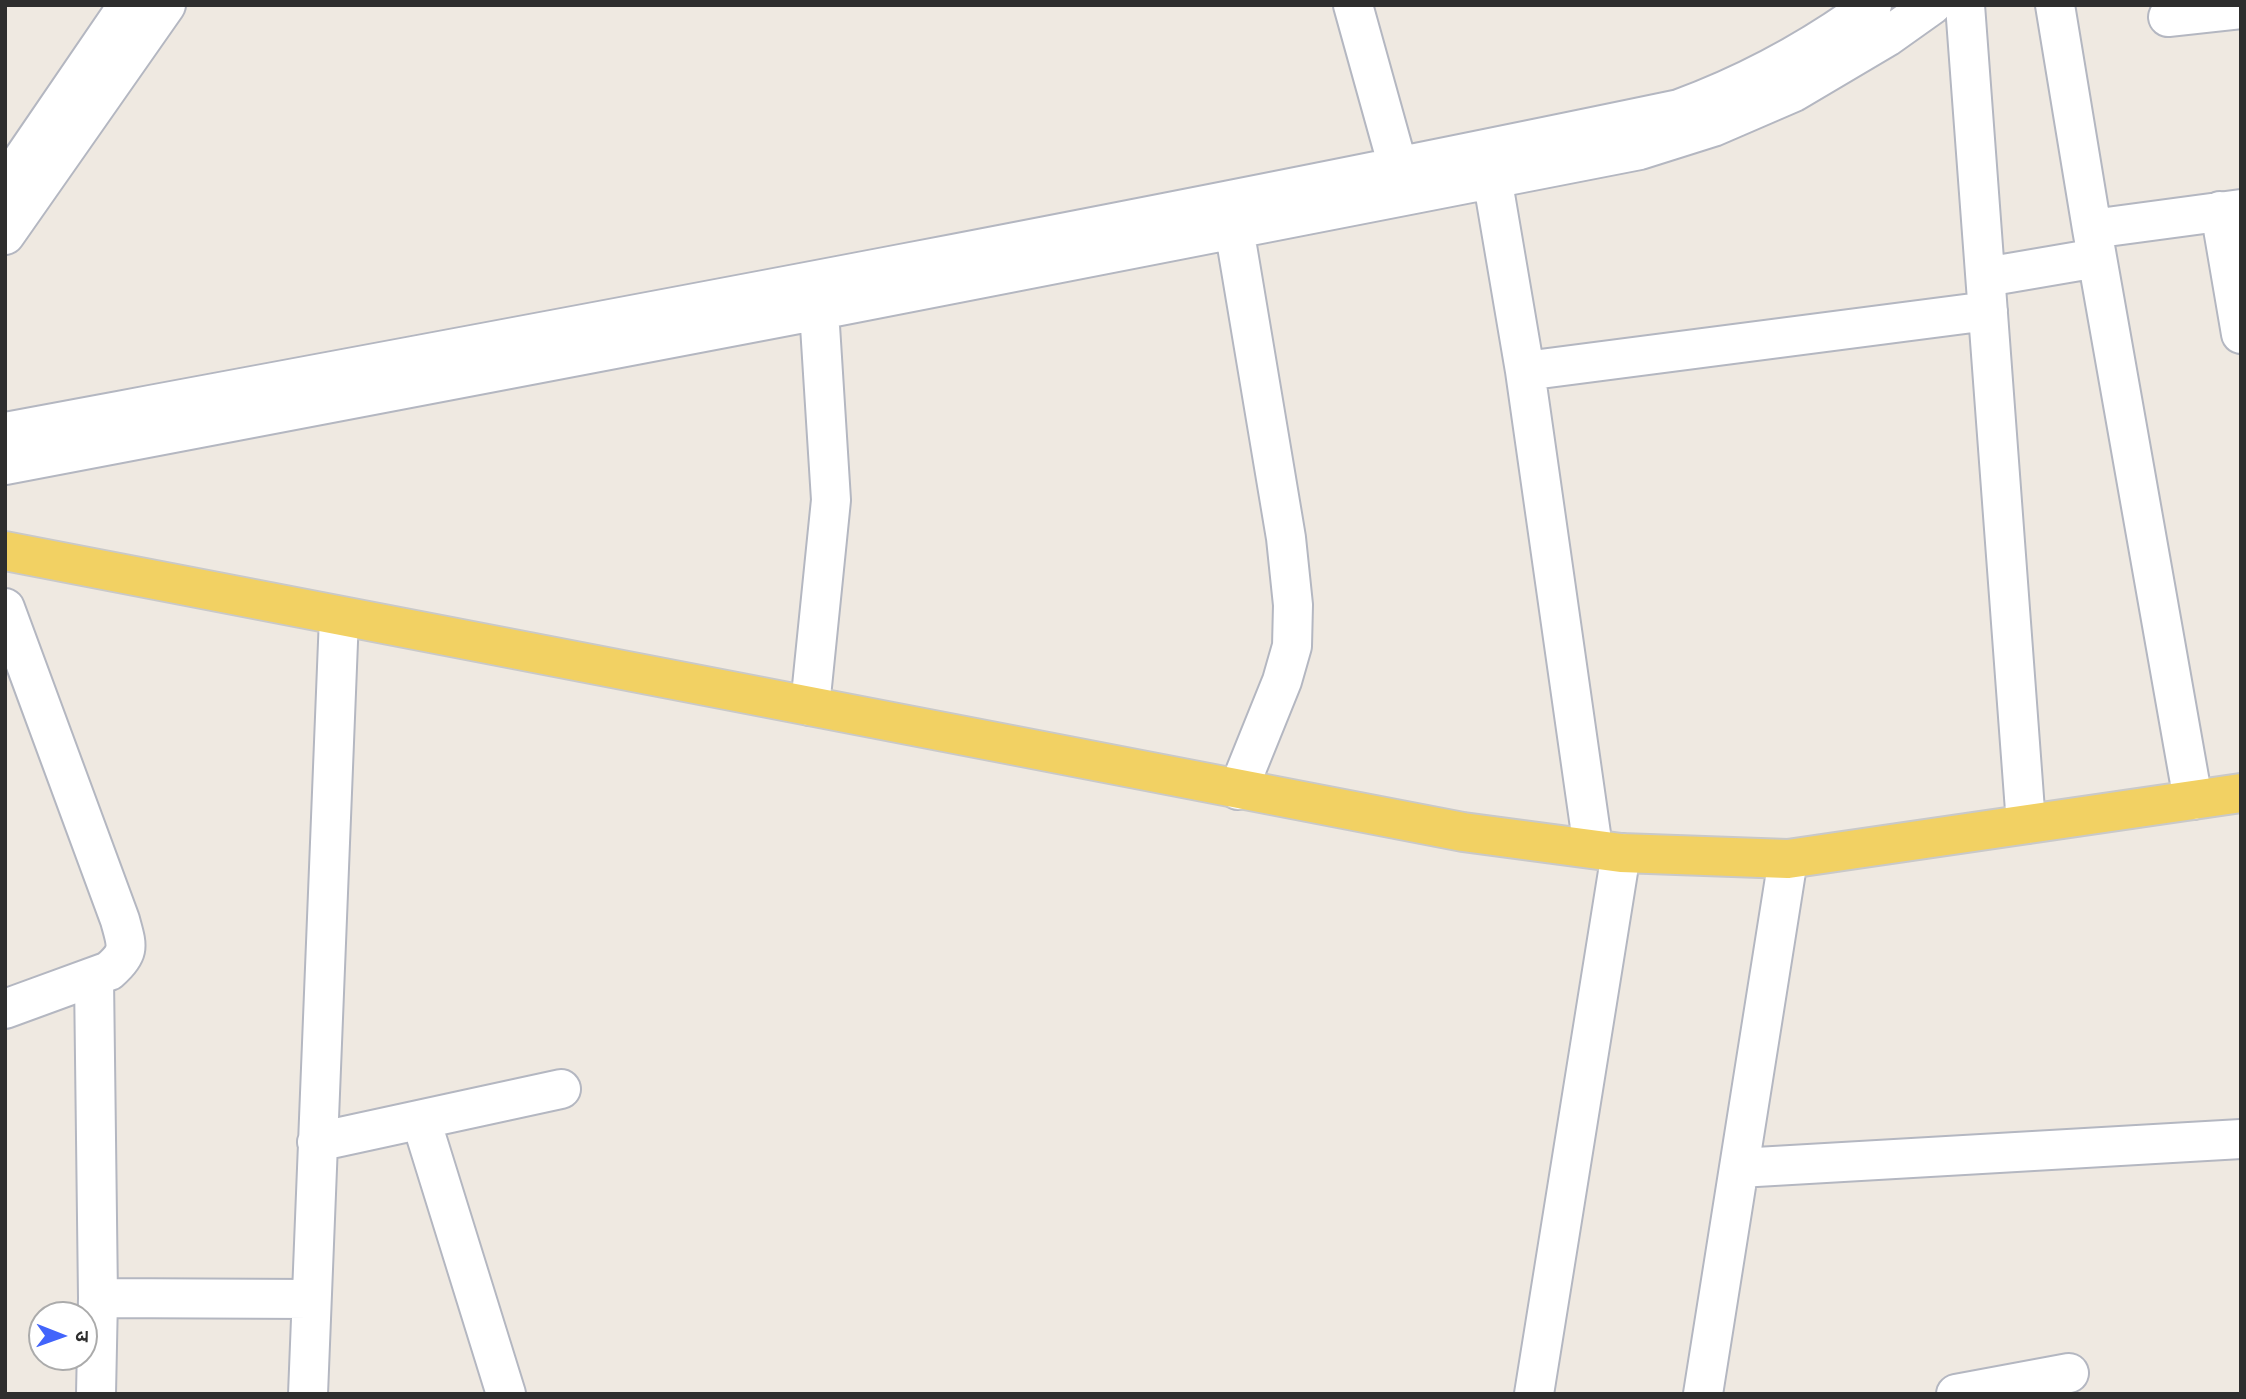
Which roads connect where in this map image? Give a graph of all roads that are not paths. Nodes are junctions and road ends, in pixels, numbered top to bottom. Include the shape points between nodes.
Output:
1 (128, 5) edge
2 (166, 5) edge
3 (1353, 5) edge
4 (1872, 5) edge
5 (1932, 5) edge
6 (1965, 5) edge
7 (2055, 5) edge
8 (2241, 9) edge
9 (2168, 17) dead end
10 (1489, 163) junction
11 (1402, 181) junction
12 (5, 185) edge
13 (2230, 210) edge
14 (1234, 228) junction
15 (5, 235) edge
16 (2095, 243) junction
17 (1987, 294) junction
18 (819, 310) junction
19 (2241, 334) edge
20 (1525, 371) junction
21 (5, 432) edge
22 (5, 466) edge
23 (5, 551) edge
24 (5, 608) edge
25 (340, 617) junction
26 (810, 706) junction
27 (1238, 790) junction
28 (2241, 793) edge
29 (2193, 800) junction
30 (2026, 824) junction
31 (1607, 851) junction
32 (1788, 859) junction
33 (94, 978) junction
34 (5, 1009) edge
35 (561, 1089) dead end
36 (421, 1120) junction
37 (2241, 1139) edge
38 (317, 1142) junction
39 (1739, 1168) junction
40 (98, 1298) junction
41 (311, 1299) junction
42 (2070, 1373) dead end
43 (96, 1394) edge
44 (308, 1394) edge
45 (506, 1394) edge
46 (1534, 1394) edge
47 (1703, 1394) edge
48 (1956, 1394) edge

1 - 12 street
2 - 15 street
3 - 11 street
4 - 10 street via 1800,54 1723,93
5 - 10 street via 1794,92 1713,127 1640,149
6 - 17 street
7 - 16 street
8 - 9 street
10 - 11 street
10 - 20 street
11 - 14 street
11 - 21 street via 805,283
13 - 16 street
13 - 19 street
14 - 18 street
14 - 27 street via 1293,605 1292,646 1282,681
16 - 17 street
16 - 29 street
17 - 20 street
17 - 30 street
18 - 22 street
18 - 26 street via 831,500
20 - 31 street
23 - 25 main road
24 - 33 street via 121,920 126,944 123,959
25 - 26 main road
25 - 38 street
26 - 27 main road
27 - 31 main road via 1462,832
28 - 29 main road
29 - 30 main road
30 - 32 main road
31 - 32 main road
31 - 46 street
32 - 39 street
33 - 34 street
33 - 40 street
35 - 36 street
36 - 38 street
36 - 45 street
37 - 39 street
38 - 41 street
39 - 47 street
40 - 41 street
40 - 43 street
41 - 44 street
42 - 48 street

